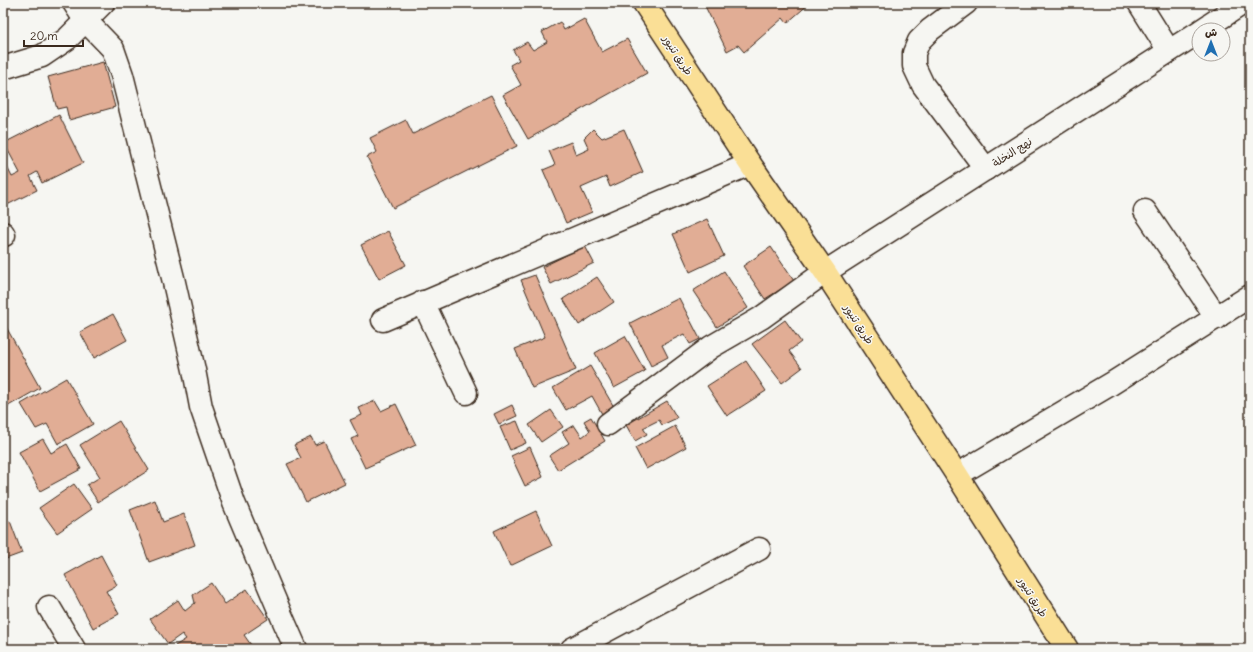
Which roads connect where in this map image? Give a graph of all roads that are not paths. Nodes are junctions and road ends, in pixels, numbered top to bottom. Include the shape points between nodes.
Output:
1 (103, 3) edge
2 (644, 3) edge
3 (966, 3) edge
4 (1139, 3) edge
5 (1243, 3) edge
6 (80, 11) edge
7 (1214, 22) edge
8 (1191, 37) edge
9 (1169, 51) junction
10 (3, 68) edge
11 (750, 164) junction
12 (986, 169) junction
13 (1145, 210) dead end
14 (825, 272) junction
15 (1250, 296) edge
16 (423, 302) junction
17 (1217, 318) junction
18 (383, 320) dead end
19 (466, 393) dead end
20 (608, 424) dead end
21 (957, 475) junction
22 (759, 549) dead end
23 (49, 607) dead end
24 (576, 648) edge
25 (74, 649) edge
26 (296, 649) edge
27 (1067, 649) edge

1 - 6 street
2 - 11 main road, طريق تنيور
3 - 12 street via 930,30 920,41 914,53 914,66 923,85
4 - 9 street
5 - 7 street
6 - 10 street via 67,39 42,56
6 - 26 street via 113,49 122,75 173,278 200,407 234,503
8 - 9 street, نهج النخلة
9 - 12 street, نهج النخلة
11 - 14 main road, طريق تنيور
11 - 16 street
12 - 14 street, نهج النخلة
13 - 17 street
14 - 20 street, نهج النخلة via 761,318 711,347
14 - 21 main road, طريق تنيور
15 - 17 street
16 - 18 street
16 - 19 street
17 - 21 street
21 - 27 main road, طريق تنيور
22 - 24 street
23 - 25 street

